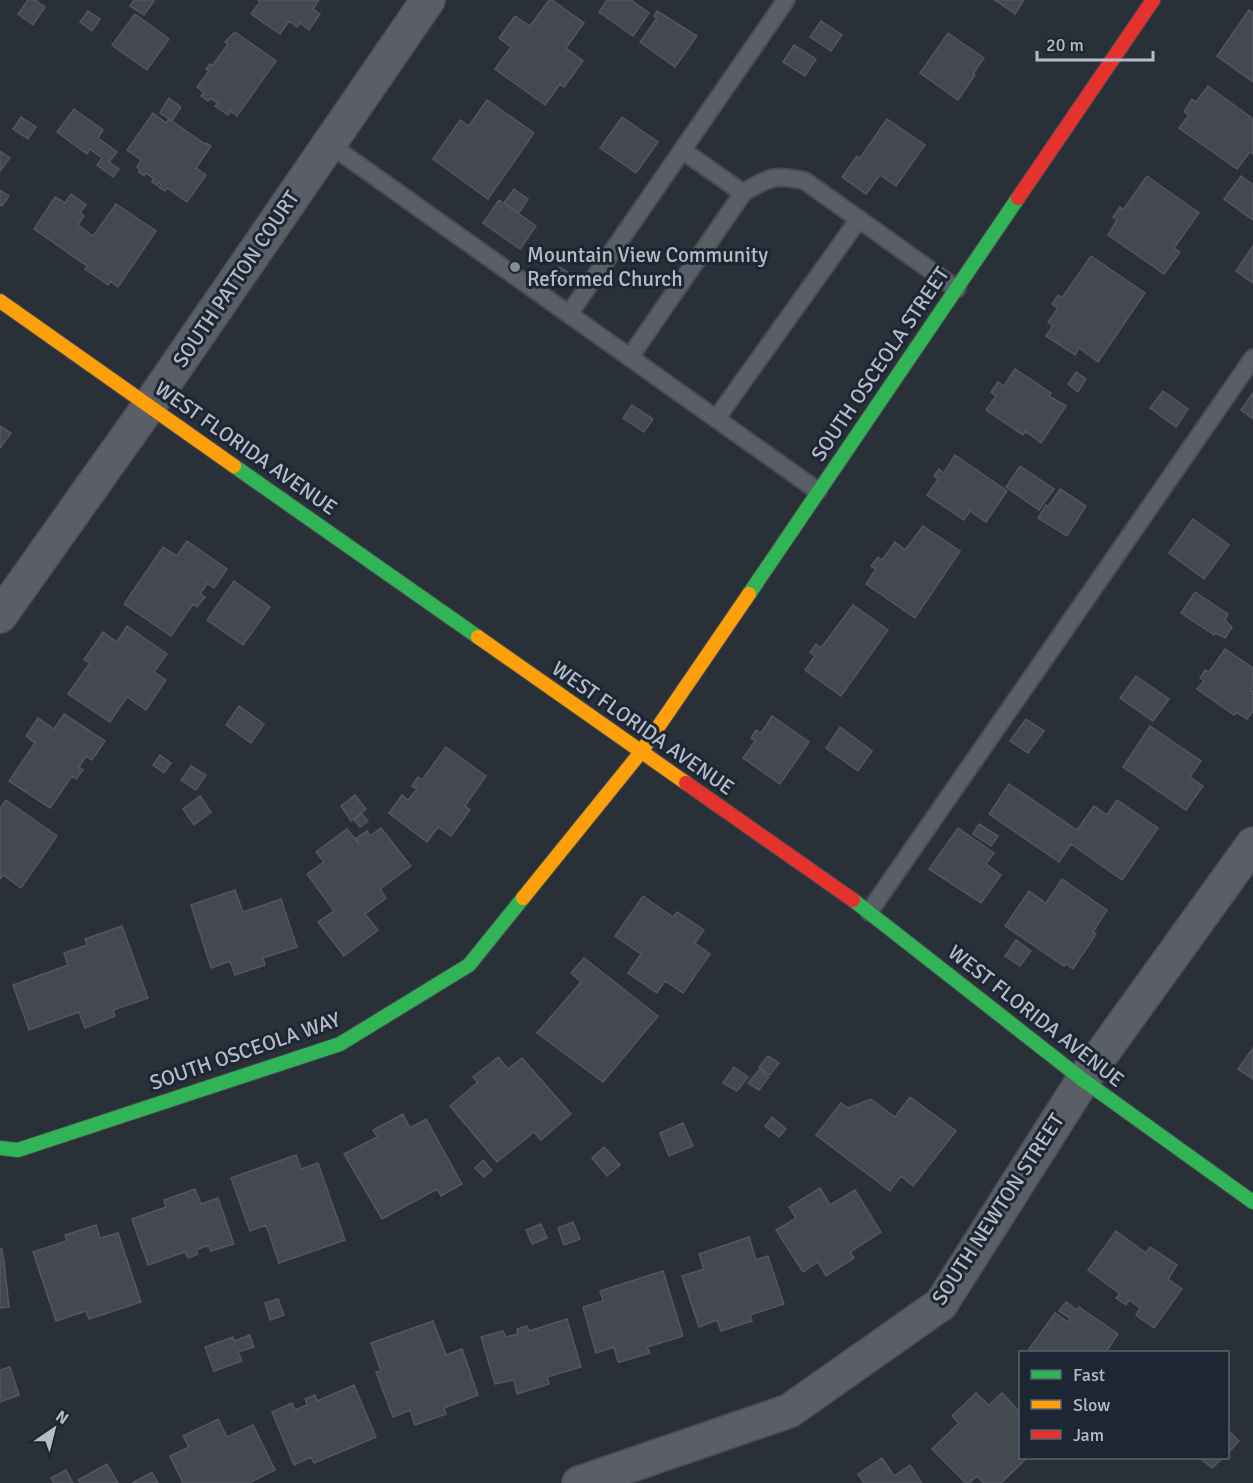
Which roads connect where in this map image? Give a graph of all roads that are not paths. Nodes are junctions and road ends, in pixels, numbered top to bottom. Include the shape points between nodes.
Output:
1 (428, 0) edge
2 (786, 0) edge
3 (1153, 0) edge
4 (329, 144) junction
5 (682, 150) junction
6 (743, 193) junction
7 (859, 219) junction
8 (957, 288) junction
9 (0, 301) edge
10 (569, 314) junction
11 (630, 357) junction
12 (1253, 358) edge
13 (149, 406) junction
14 (716, 419) junction
15 (818, 491) junction
16 (0, 616) edge
17 (641, 752) junction
18 (1253, 844) edge
19 (869, 912) junction
20 (1083, 1080) junction
21 (0, 1148) edge
22 (1253, 1202) edge
23 (579, 1483) edge

1 - 4 street, SOUTH PATTON COURT
2 - 5 lane
3 - 8 street, SOUTH OSCEOLA STREET
4 - 10 lane
4 - 13 street, SOUTH PATTON COURT
5 - 6 lane
5 - 10 lane
6 - 7 lane via 763,180 783,176 805,181
6 - 11 lane
7 - 8 lane
7 - 14 lane
8 - 15 street, SOUTH OSCEOLA STREET
9 - 13 street, WEST FLORIDA AVENUE
10 - 11 lane
11 - 14 lane
12 - 19 lane
13 - 16 street, SOUTH PATTON COURT
13 - 17 street, WEST FLORIDA AVENUE
14 - 15 lane
15 - 17 street, SOUTH OSCEOLA STREET
17 - 19 street, WEST FLORIDA AVENUE
17 - 21 street, SOUTH OSCEOLA WAY via 469,965 340,1044 18,1150
18 - 20 street, SOUTH NEWTON STREET
19 - 20 street, WEST FLORIDA AVENUE
20 - 22 street, WEST FLORIDA AVENUE
20 - 23 street, SOUTH NEWTON STREET via 941,1304 789,1411

